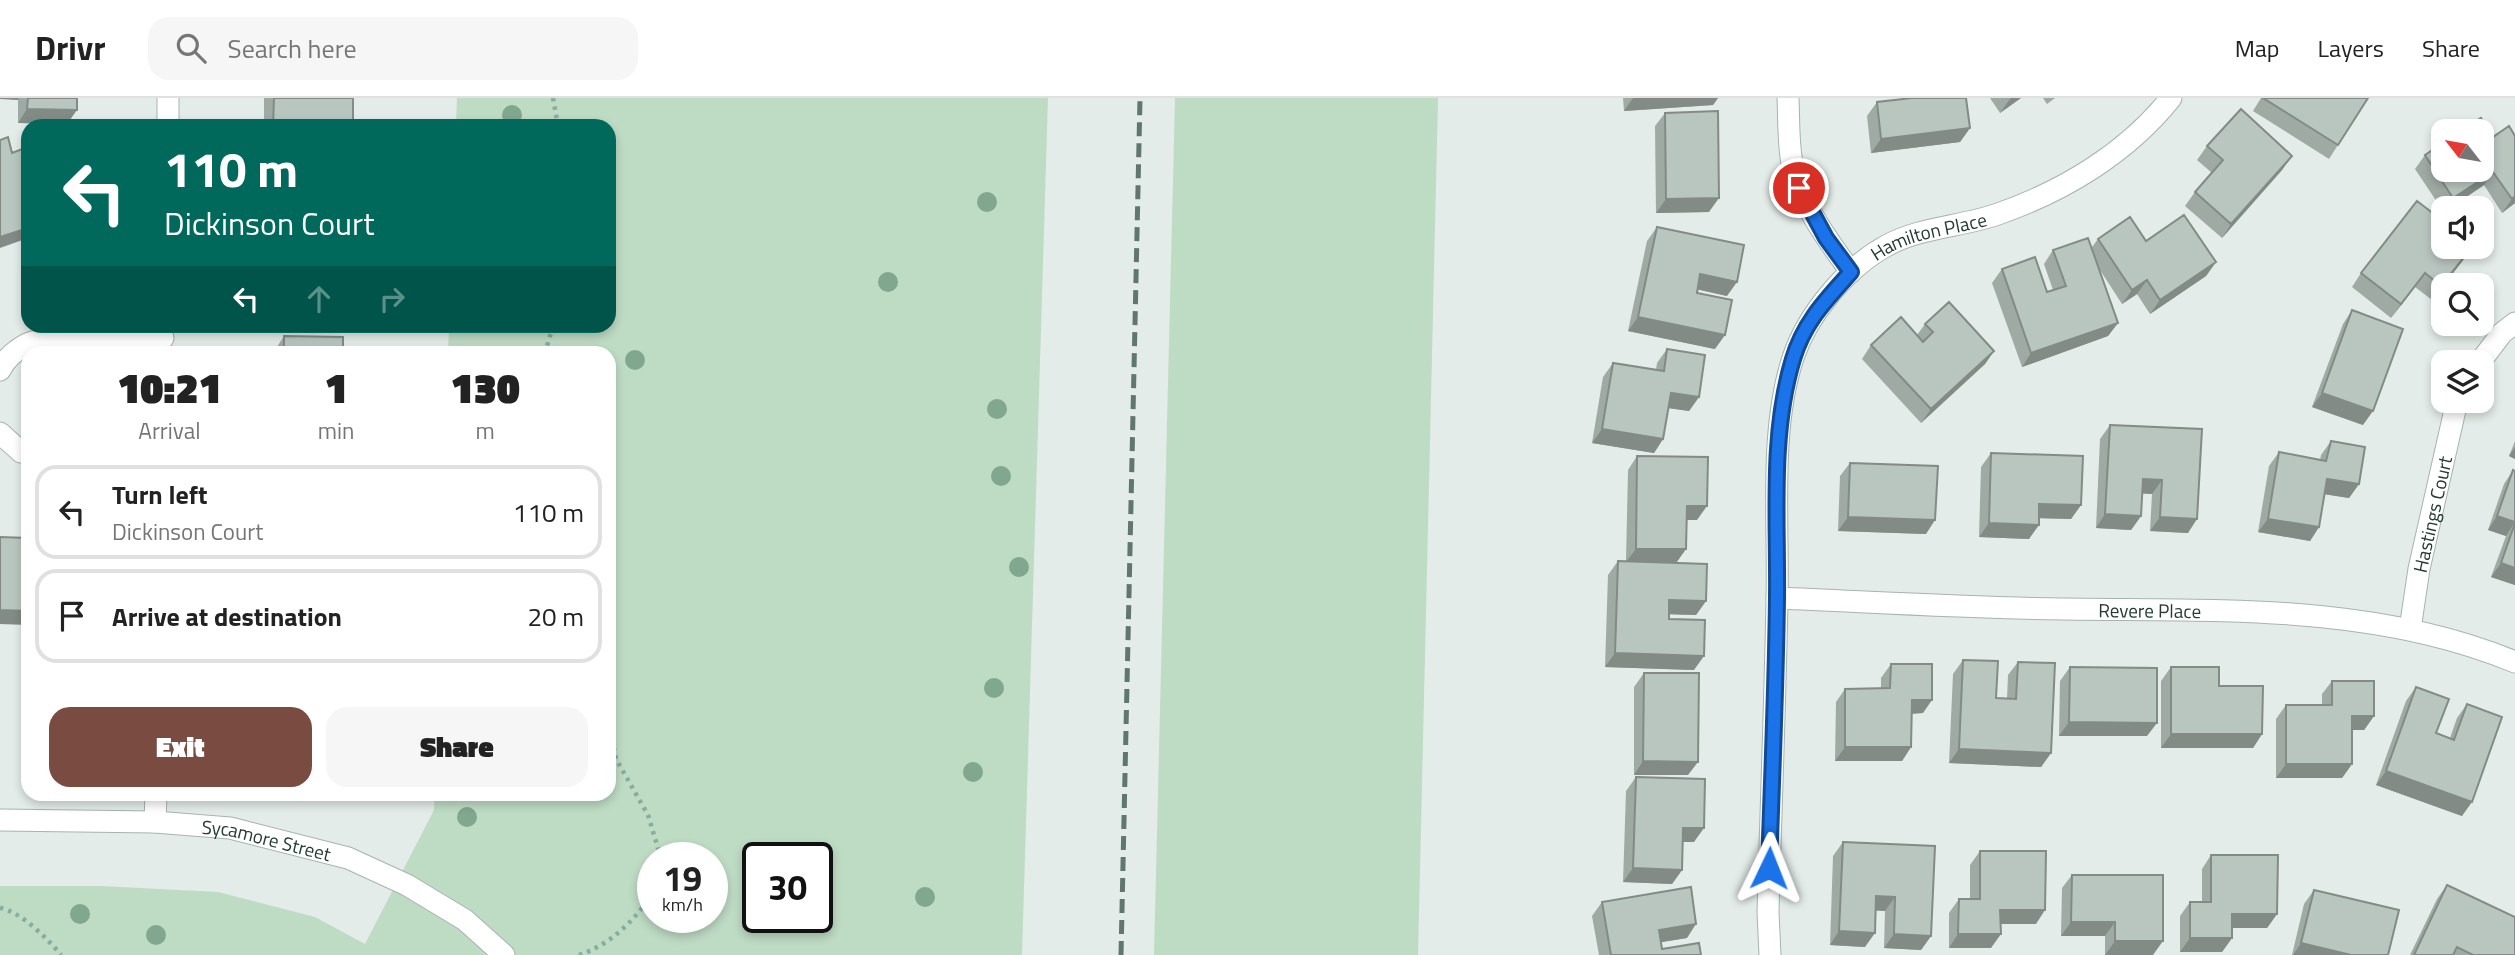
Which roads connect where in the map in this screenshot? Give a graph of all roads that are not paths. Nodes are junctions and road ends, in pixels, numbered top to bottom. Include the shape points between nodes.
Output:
1 (168, 98) edge
2 (1788, 98) edge
3 (2171, 98) edge
4 (168, 119) edge
5 (1851, 272) junction
6 (2515, 323) edge
7 (163, 339) edge
8 (24, 346) edge
9 (21, 348) edge
10 (2489, 350) edge
11 (0, 370) edge
12 (2454, 413) edge
13 (0, 432) edge
14 (21, 452) edge
15 (1777, 598) junction
16 (2410, 629) junction
17 (2515, 662) edge
18 (156, 801) edge
19 (0, 820) edge
20 (155, 822) junction
21 (504, 955) edge
22 (1770, 955) edge

1 - 4 street
2 - 5 street via 1792,161 1799,188
3 - 5 street, Hamilton Place via 2110,156 2071,182 1997,214 1886,246
5 - 15 street, Hamilton Place via 1809,321 1793,359 1781,427
6 - 10 street
7 - 8 street via 54,339
9 - 11 street via 7,357
12 - 16 street, Hastings Court via 2418,569
13 - 14 street
15 - 16 street, Revere Place via 2028,609 2265,612
15 - 22 street, Hamilton Place
16 - 17 street, Revere Place
18 - 20 street
19 - 20 street, Sycamore Street
20 - 21 street, Sycamore Street via 230,828 348,858 407,885 465,920

